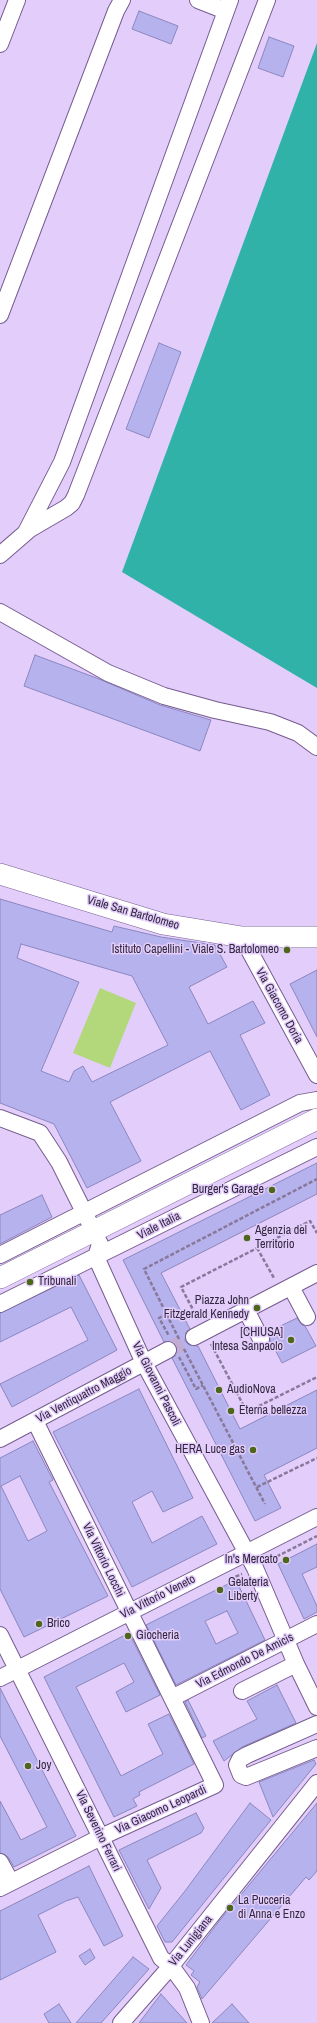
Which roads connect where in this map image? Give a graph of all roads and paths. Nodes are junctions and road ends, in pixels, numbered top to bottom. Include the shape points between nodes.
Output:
1 (17, 0) edge
2 (122, 0) edge
3 (198, 0) edge
4 (267, 0) edge
5 (228, 5) edge
6 (0, 44) edge
7 (0, 315) edge
8 (24, 535) junction
9 (0, 555) edge
10 (0, 612) edge
11 (317, 747) edge
12 (0, 874) edge
13 (242, 937) junction
14 (317, 937) edge
15 (317, 1075) edge
16 (317, 1100) edge
17 (0, 1118) edge
18 (317, 1119) edge
19 (317, 1147) edge
20 (84, 1214) junction
21 (93, 1232) junction
22 (317, 1233) edge
23 (257, 1248) junction
24 (0, 1255) edge
25 (96, 1257) junction
26 (317, 1273) edge
27 (278, 1276) dead end
28 (0, 1278) edge
29 (291, 1287) junction
30 (0, 1304) edge
31 (246, 1310) junction
32 (167, 1314) dead end
33 (307, 1317) dead end
34 (166, 1330) dead end
35 (199, 1334) junction
36 (261, 1339) dead end
37 (168, 1350) tunnel mouth
38 (144, 1363) junction
39 (189, 1376) dead end
40 (317, 1377) edge
41 (203, 1385) dead end
42 (35, 1421) junction
43 (0, 1439) edge
44 (317, 1458) edge
45 (257, 1487) dead end
46 (317, 1517) edge
47 (246, 1553) junction
48 (128, 1613) junction
49 (317, 1624) edge
50 (0, 1635) edge
51 (286, 1641) junction
52 (296, 1664) junction
53 (18, 1669) junction
54 (0, 1678) edge
55 (242, 1690) dead end
56 (172, 1698) junction
57 (317, 1707) edge
58 (317, 1724) edge
59 (317, 1748) edge
60 (317, 1783) edge
61 (215, 1785) joint
62 (101, 1838) junction
63 (0, 1862) edge
64 (5, 1885) edge
65 (172, 1966) junction
66 (122, 2023) edge
67 (201, 2023) edge

1 - 6 street
2 - 7 street
3 - 5 street
4 - 8 street via 76,495 66,508
5 - 8 street via 62,462
8 - 9 street
10 - 11 street via 108,673 164,696 270,722 298,733
12 - 13 main road, Viale San Bartolomeo via 163,924
13 - 14 main road, Viale San Bartolomeo
13 - 15 street, Via Giacomo Doria
16 - 20 street via 300,1103
17 - 20 street via 40,1133
18 - 21 main road, Viale Italia
19 - 25 street, Viale Italia
20 - 21 street
20 - 24 street
21 - 25 street, Via Giovanni Pascoli via 100,1244
21 - 28 main road, Viale Italia
22 - 23 path via 310,1221
23 - 27 path via 273,1278
23 - 35 path via 181,1287
25 - 30 street, Viale Italia
25 - 38 street, Via Giovanni Pascoli
26 - 29 street
29 - 31 street
29 - 33 street
31 - 35 street
31 - 36 street
32 - 34 path via 159,1318
35 - 40 path via 247,1412
37 - 38 street, Via Ventiquattro Maggio
38 - 42 street, Via Ventiquattro Maggio
38 - 47 street, Via Giovanni Pascoli
39 - 41 path via 196,1388
42 - 43 street, Via Ventiquattro Maggio
42 - 48 street, Via Vittorio Locchi
44 - 45 path
46 - 47 street, Via Vittorio Veneto
47 - 48 street, Via Vittorio Veneto
47 - 51 street, Via Giovanni Pascoli
48 - 53 street, Via Vittorio Veneto
48 - 56 street, Via Vittorio Locchi
49 - 51 street, Via Edmondo De Amicis
50 - 53 street, Via Severino Ferrari
51 - 52 street, Via Giovanni Pascoli
51 - 56 street, Via Edmondo De Amicis
52 - 55 street
52 - 57 street, Via Giovanni Pascoli
53 - 54 street, Via Vittorio Veneto
53 - 62 street, Via Severino Ferrari
56 - 61 street, Via Vittorio Locchi
58 - 59 street via 247,1755 240,1759 237,1765 241,1775 246,1777
60 - 65 street, Via Lunigiana
61 - 62 street, Via Giacomo Leopardi
62 - 64 street, Via Giacomo Leopardi
62 - 65 street, Via Severino Ferrari via 161,1958
63 - 64 street
65 - 66 street, Via Lunigiana
65 - 67 street, Via Severino Ferrari via 187,1988

